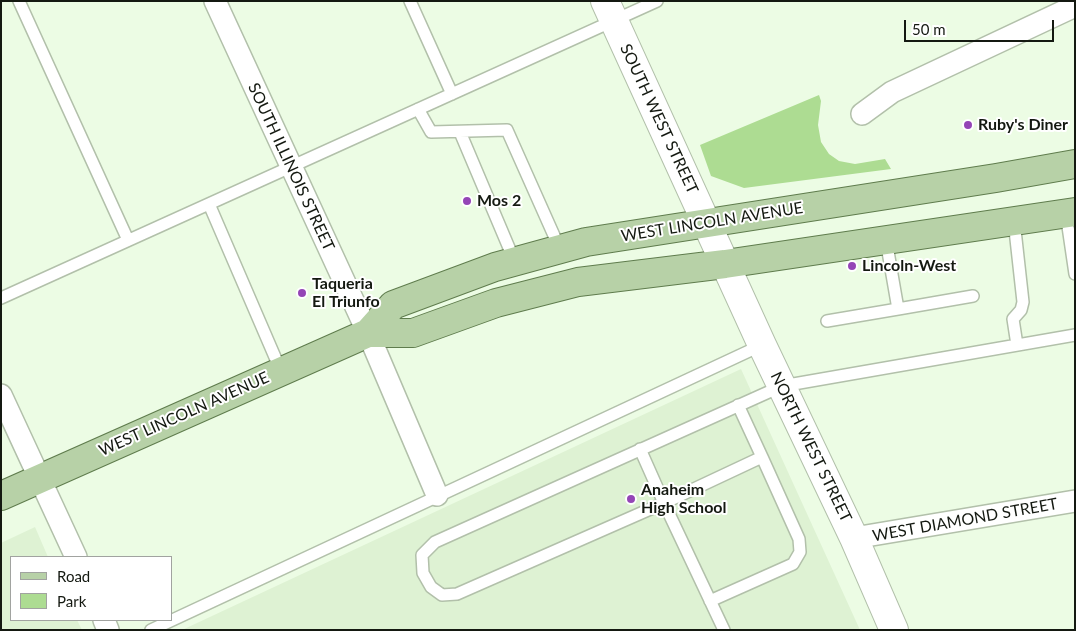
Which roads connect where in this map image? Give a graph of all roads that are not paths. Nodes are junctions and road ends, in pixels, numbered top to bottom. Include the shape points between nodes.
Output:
1 (19, 1) edge
2 (215, 1) edge
3 (410, 1) edge
4 (657, 1) edge
5 (1075, 6) edge
6 (1055, 8) edge
7 (609, 11) edge
8 (452, 94) junction
9 (418, 109) junction
10 (862, 114) dead end
11 (460, 132) junction
12 (1075, 164) edge
13 (290, 167) junction
14 (209, 204) junction
15 (1071, 213) edge
16 (1014, 221) junction
17 (706, 222) junction
18 (128, 240) junction
19 (886, 240) junction
20 (560, 249) junction
21 (515, 262) junction
22 (726, 264) junction
23 (1075, 274) edge
24 (973, 296) dead end
25 (1, 298) edge
26 (898, 309) junction
27 (827, 321) dead end
28 (368, 332) junction
29 (1075, 335) edge
30 (762, 344) junction
31 (1018, 345) junction
32 (281, 371) junction
33 (782, 386) junction
34 (1, 395) edge
35 (738, 405) junction
36 (6, 419) edge
37 (640, 449) junction
38 (762, 457) junction
39 (40, 479) junction
40 (437, 495) junction
41 (1, 496) edge
42 (1075, 501) edge
43 (664, 503) junction
44 (854, 538) junction
45 (76, 556) edge
46 (710, 600) junction
47 (172, 620) edge
48 (170, 621) edge
49 (151, 630) edge
50 (724, 630) edge
51 (894, 630) edge

1 - 18 lane
2 - 13 street, SOUTH ILLINOIS STREET
3 - 8 lane
4 - 7 lane
5 - 6 street
6 - 10 street via 892,92
7 - 8 lane
7 - 17 street, SOUTH WEST STREET
8 - 9 lane
9 - 11 lane via 431,132
9 - 13 lane
11 - 20 lane via 507,130
11 - 21 lane
12 - 17 main road, WEST LINCOLN AVENUE
13 - 14 lane
13 - 28 street, SOUTH ILLINOIS STREET
14 - 18 lane
14 - 32 lane
15 - 16 main road, WEST LINCOLN AVENUE
15 - 23 lane
16 - 19 main road, WEST LINCOLN AVENUE
16 - 31 lane via 1023,302 1013,319
17 - 20 main road, WEST LINCOLN AVENUE
17 - 22 street, SOUTH WEST STREET
18 - 25 lane
19 - 22 main road, WEST LINCOLN AVENUE
19 - 26 lane
20 - 21 main road, WEST LINCOLN AVENUE
21 - 28 main road, WEST LINCOLN AVENUE via 393,305
22 - 28 main road, WEST LINCOLN AVENUE via 578,282 496,303 414,333
22 - 30 street, NORTH WEST STREET
24 - 26 lane
26 - 27 lane
28 - 32 main road, WEST LINCOLN AVENUE
28 - 40 street, SOUTH ILLINOIS STREET
29 - 31 lane
30 - 33 street, NORTH WEST STREET
30 - 40 lane
31 - 33 lane
32 - 39 main road, WEST LINCOLN AVENUE
33 - 35 lane
33 - 44 street, NORTH WEST STREET
34 - 36 street
35 - 37 lane
35 - 38 lane
36 - 39 street
37 - 43 lane
37 - 43 lane via 435,542 422,556 423,573 431,588 442,595 457,594
38 - 43 lane
38 - 46 lane via 799,539 800,552 794,564
39 - 41 main road, WEST LINCOLN AVENUE
39 - 45 street
40 - 47 lane
42 - 44 street, WEST DIAMOND STREET
43 - 46 lane
44 - 51 street, NORTH WEST STREET
46 - 50 lane
48 - 49 lane

